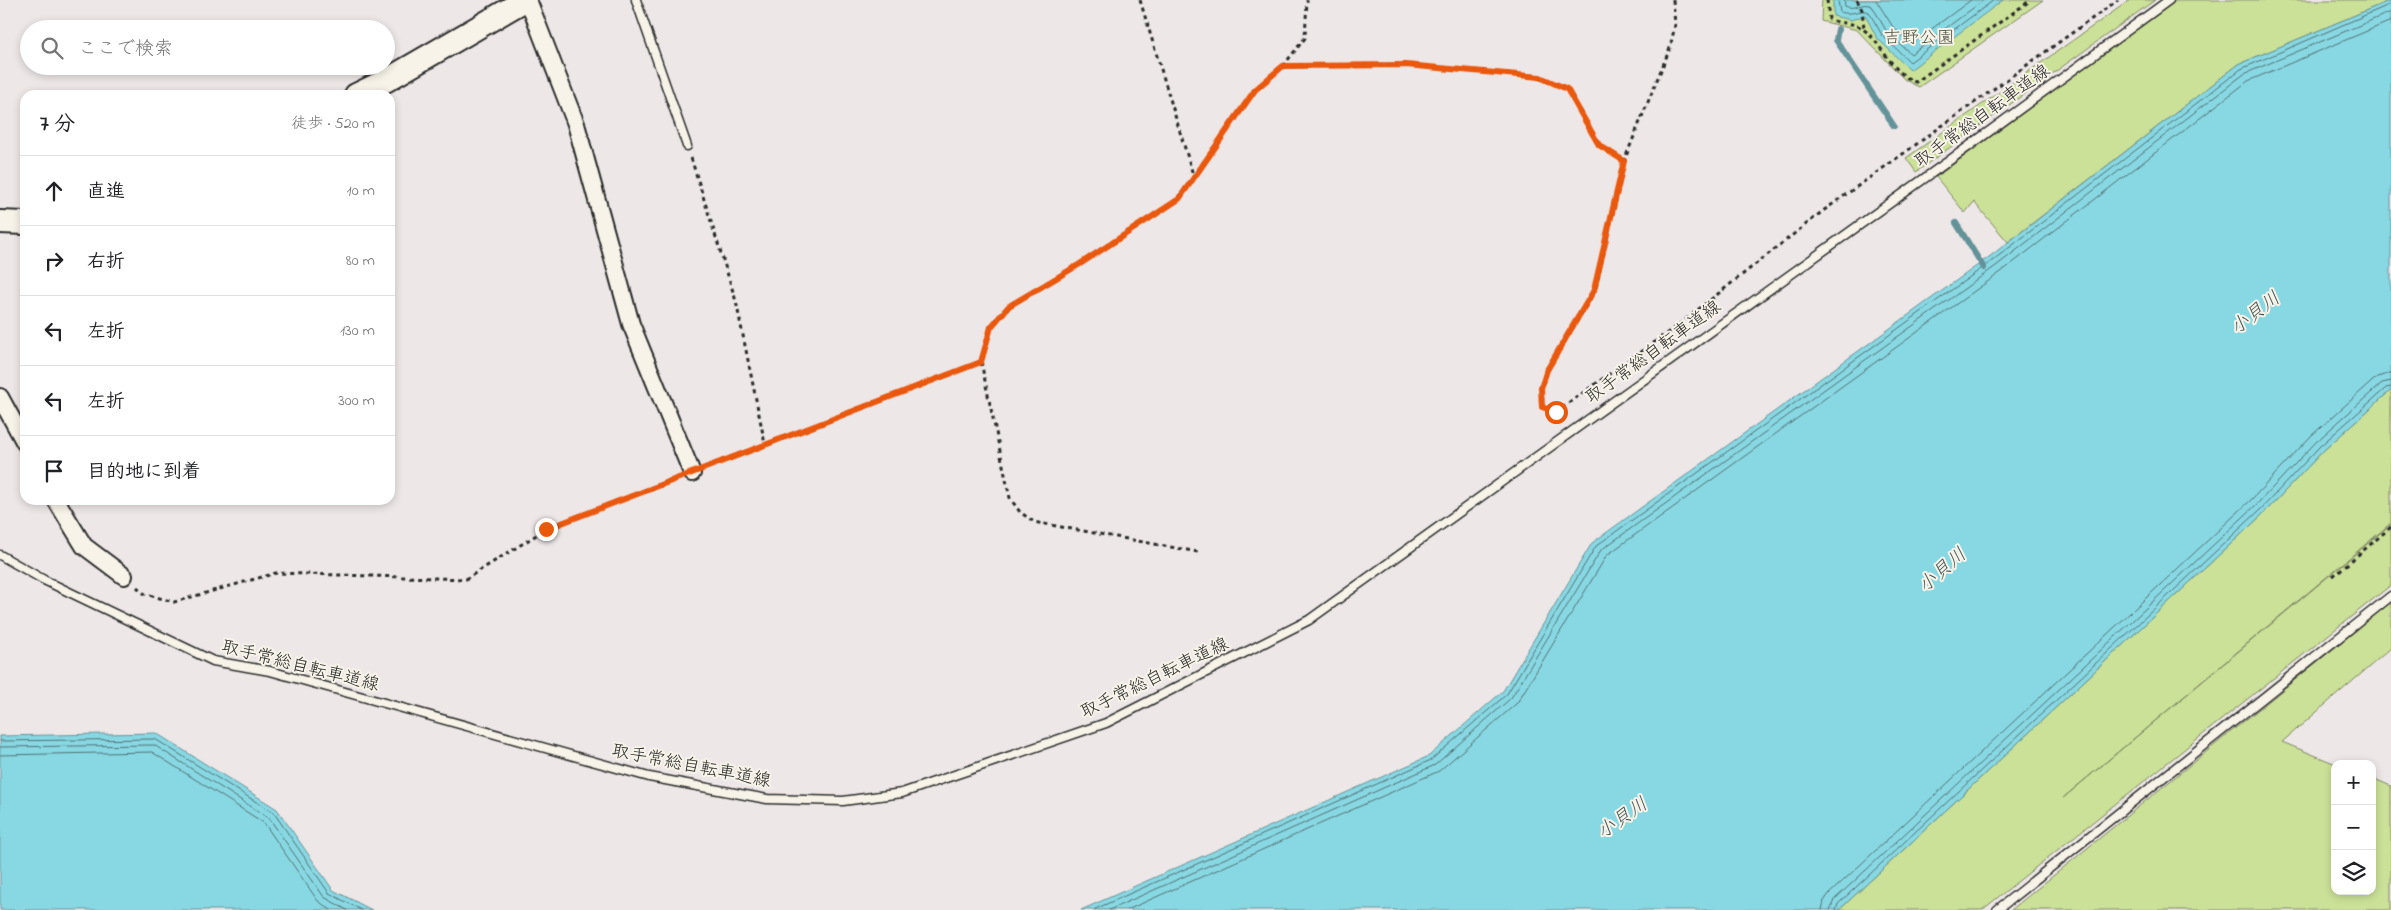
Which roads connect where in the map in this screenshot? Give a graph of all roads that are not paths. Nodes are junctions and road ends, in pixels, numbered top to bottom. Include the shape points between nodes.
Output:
1 (526, 0) edge
2 (636, 0) edge
3 (2169, 0) edge
4 (366, 90) edge
5 (687, 146) road end
6 (0, 222) edge
7 (20, 223) edge
8 (0, 397) edge
9 (20, 434) edge
10 (692, 473) road end
11 (59, 505) edge
12 (0, 555) edge
13 (124, 576) road end
14 (2391, 596) edge
15 (1997, 910) edge

1 - 4 main road
1 - 10 street via 576,124 631,324
2 - 5 lane
3 - 12 lane, 取手常総自転車道線 via 1309,620 1106,723 902,793 843,800 767,800 649,777 270,671 213,661 44,580
6 - 7 main road
8 - 9 street
11 - 13 street via 84,546
14 - 15 lane

